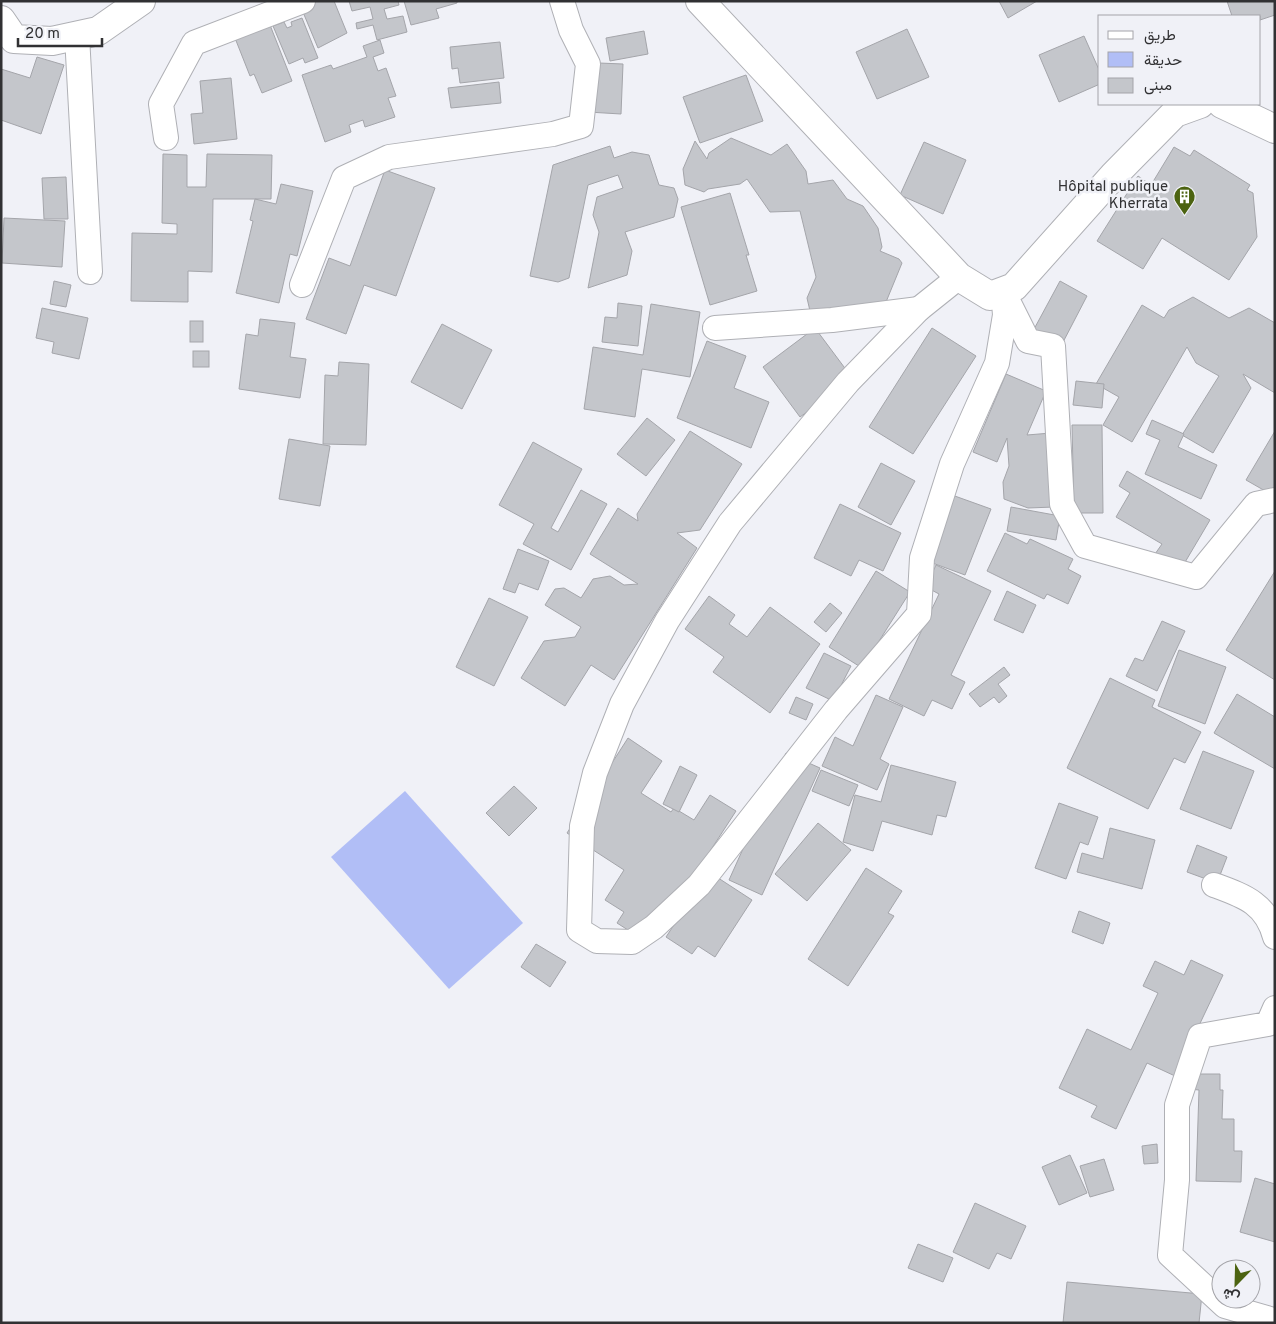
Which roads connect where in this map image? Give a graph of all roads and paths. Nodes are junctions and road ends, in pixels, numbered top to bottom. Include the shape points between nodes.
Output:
1 (141, 1) edge
2 (303, 1) edge
3 (562, 1) edge
4 (700, 1) edge
5 (1, 20) edge
6 (77, 36) junction
7 (1197, 105) edge
8 (1224, 105) edge
9 (1275, 129) edge
10 (166, 138) dead end
11 (90, 272) dead end
12 (959, 277) junction
13 (302, 285) dead end
14 (1003, 291) junction
15 (919, 309) junction
16 (715, 328) dead end
17 (1275, 500) edge
18 (1214, 885) dead end
19 (1275, 936) edge
20 (1275, 1008) edge
21 (1273, 1323) edge

1 - 6 street via 98,31
2 - 10 street via 194,43 161,104
3 - 13 street via 571,30 588,64 581,126 553,134 389,157 344,178
4 - 12 street
5 - 6 street via 14,38 52,42
6 - 11 street
7 - 14 street via 1175,113 1114,175 1014,287
8 - 9 street
12 - 14 street via 990,296
12 - 15 street
14 - 15 street via 1005,315 997,363 952,464 922,558 919,614 836,710 699,886 654,927 632,942 597,941 579,930 582,826 595,773 622,704 667,620 730,523 848,382
14 - 17 street via 1028,341 1053,346 1062,504 1085,546 1196,577 1256,504
15 - 16 street via 832,320
18 - 19 street via 1248,897 1270,920
20 - 21 street via 1268,1024 1200,1036 1177,1105 1177,1180 1170,1255 1225,1306 1270,1319

